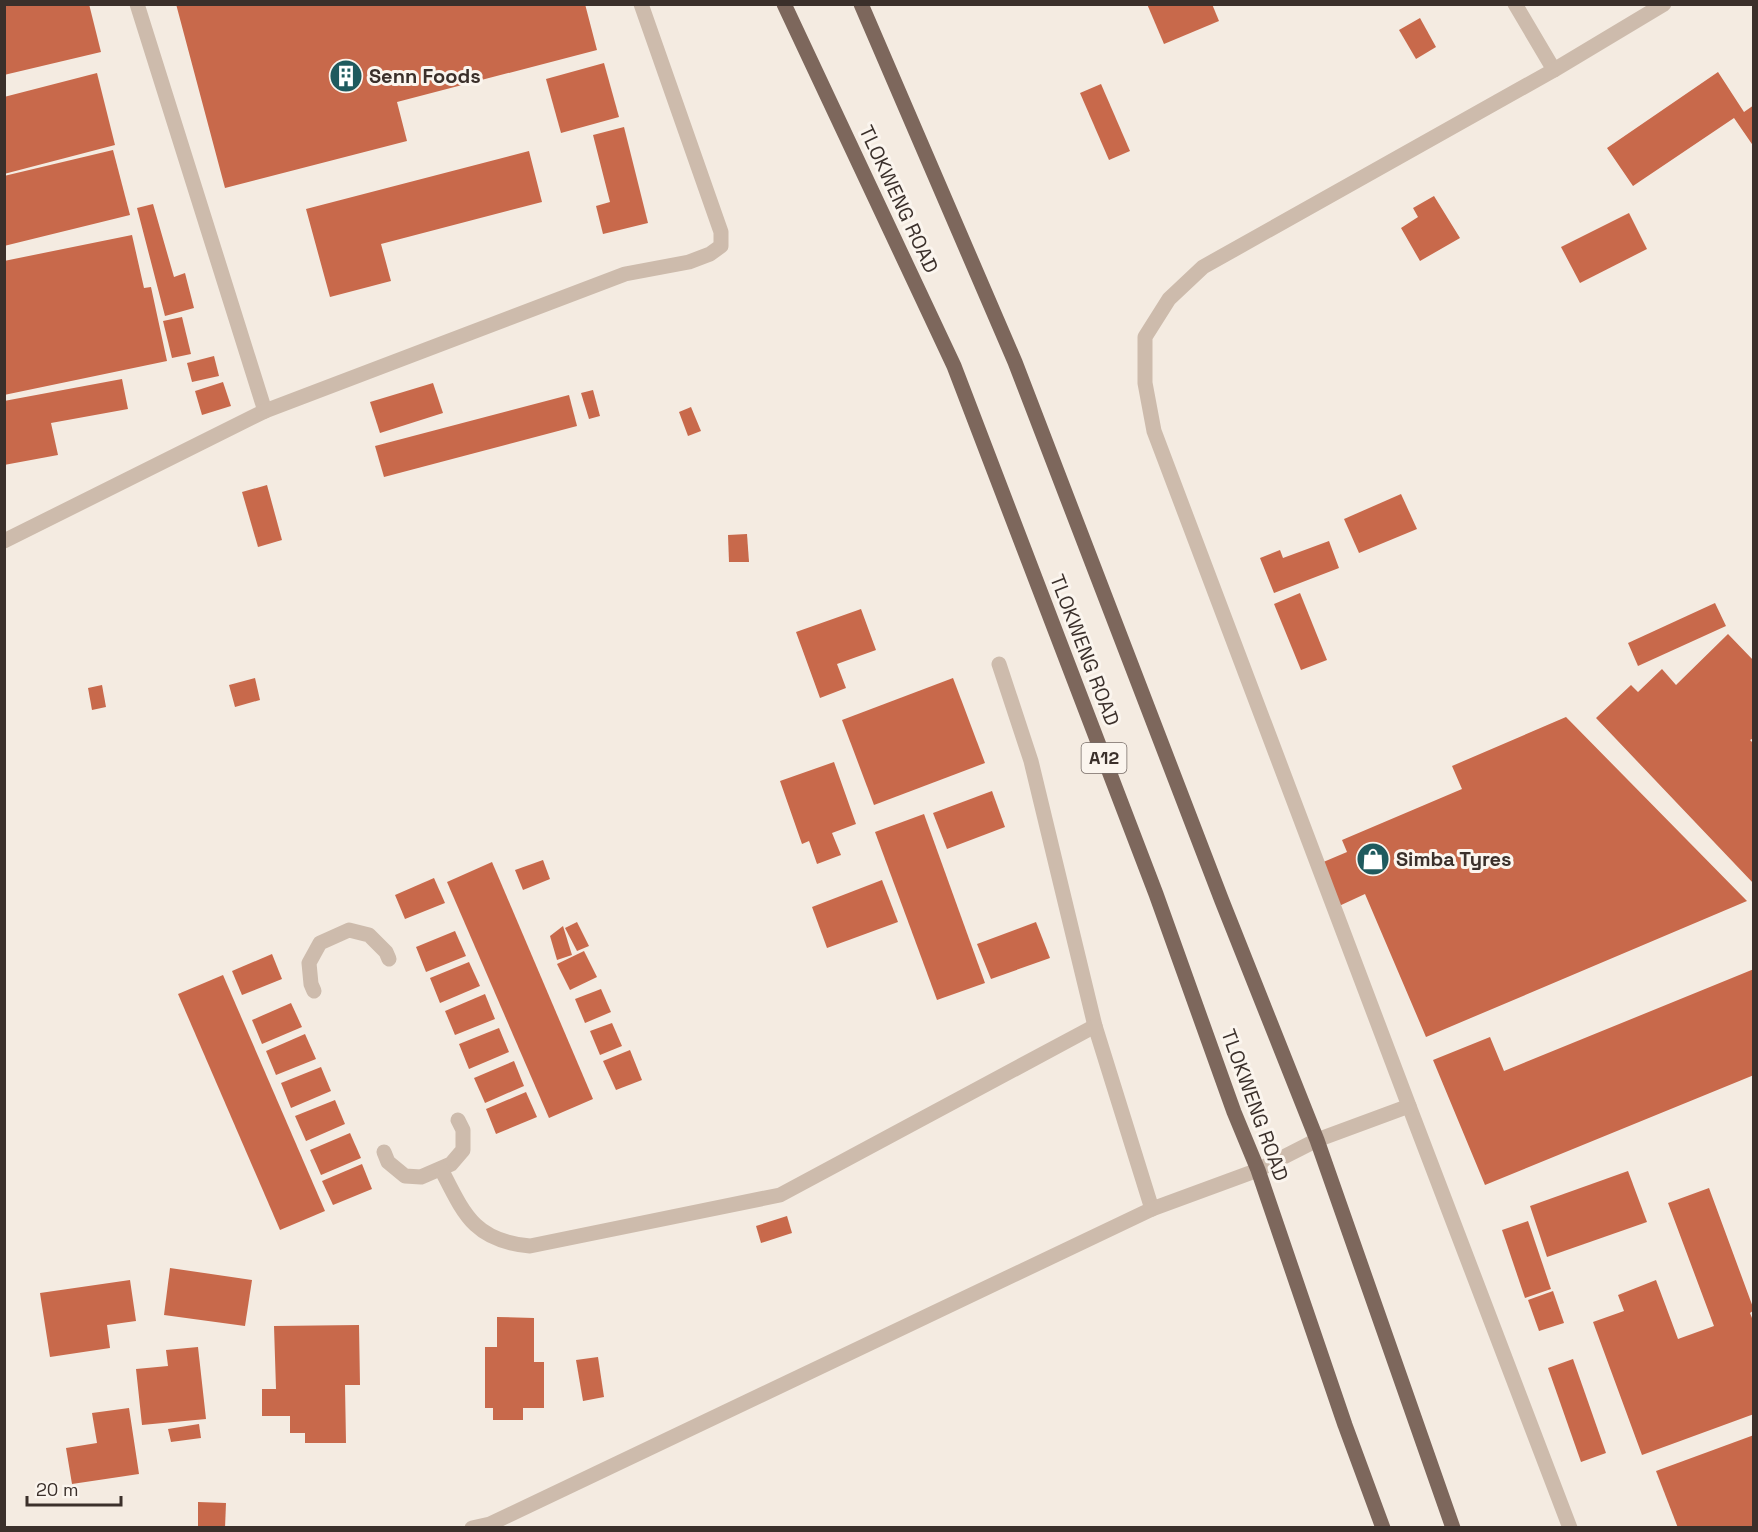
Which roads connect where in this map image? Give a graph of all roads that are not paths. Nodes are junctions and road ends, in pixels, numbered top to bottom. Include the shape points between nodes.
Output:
1 (137, 4) edge
2 (641, 4) edge
3 (784, 4) edge
4 (861, 4) edge
5 (1515, 4) edge
6 (1664, 4) edge
7 (1554, 70) junction
8 (265, 411) junction
9 (4, 541) edge
10 (999, 664) dead end
11 (389, 959) dead end
12 (314, 991) dead end
13 (1095, 1026) junction
14 (1409, 1106) junction
15 (458, 1120) dead end
16 (1317, 1140) junction
17 (384, 1152) dead end
18 (441, 1169) junction
19 (1258, 1170) junction
20 (1152, 1209) junction
21 (491, 1526) edge
22 (472, 1527) edge
23 (1383, 1527) edge
24 (1454, 1527) edge
25 (1570, 1527) edge

1 - 8 street
2 - 8 street via 721,232 721,246 689,262 625,274
3 - 19 main road, TLOKWENG ROAD / A12 via 954,366
4 - 16 main road, TLOKWENG ROAD via 1015,362
5 - 7 street
6 - 7 street
7 - 14 street via 1203,267 1169,299 1145,337 1145,383 1154,431
8 - 9 street
10 - 13 street via 1031,761
11 - 12 street via 369,935 349,930 320,943 314,953 309,963
13 - 18 street via 780,1194 530,1246 516,1245 478,1229 459,1205
13 - 20 street
14 - 16 street
14 - 25 street
15 - 18 street via 463,1130 463,1150
16 - 19 street
16 - 24 main road, TLOKWENG ROAD
17 - 18 street via 388,1162 405,1176 421,1177
19 - 20 street
19 - 23 main road, TLOKWENG ROAD / A12
20 - 21 street
21 - 22 street

